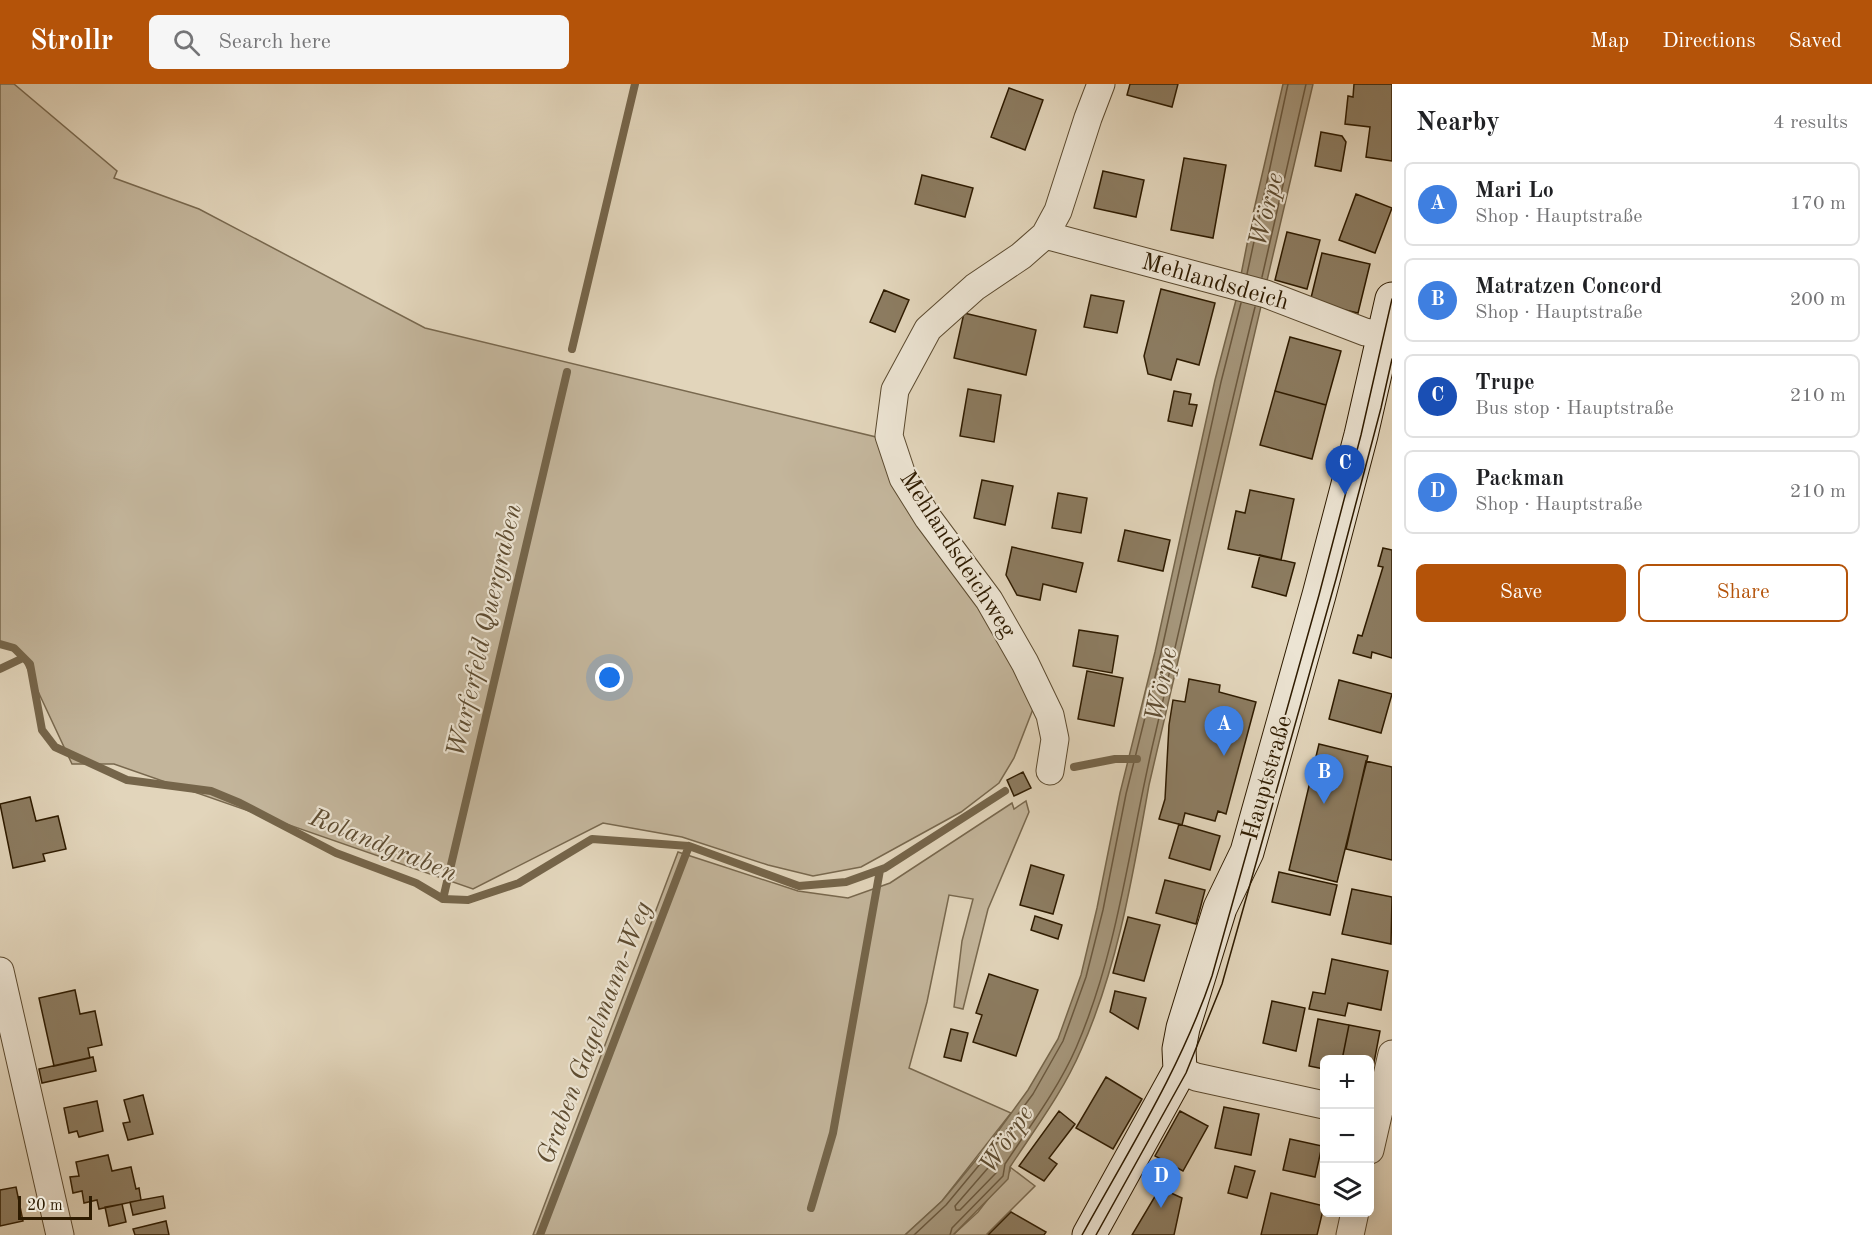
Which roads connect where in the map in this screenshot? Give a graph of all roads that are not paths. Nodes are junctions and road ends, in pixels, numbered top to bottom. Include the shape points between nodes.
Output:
1 (1101, 84) edge
2 (1045, 235) junction
3 (1392, 299) edge
4 (1384, 335) junction
5 (1050, 771) dead end
6 (0, 971) edge
7 (1392, 1054) edge
8 (1180, 1070) junction
9 (1320, 1104) edge
10 (1380, 1116) edge
11 (1374, 1136) edge
12 (1354, 1217) edge
13 (60, 1235) edge
14 (1089, 1235) edge
15 (1350, 1235) edge

1 - 2 street, Mehlandsdeichweg via 1058,211
2 - 4 street, Mehlandsdeich via 1266,294 1365,332
2 - 5 street, Mehlandsdeichweg via 975,287 928,329 895,390 889,436 903,478 989,600 1050,715 1055,739
3 - 4 street, Hauptstraße
4 - 8 street, Hauptstraße via 1322,584 1247,852 1220,908 1183,1028
6 - 13 street
7 - 10 street
8 - 9 street
8 - 14 street, Hauptstraße
10 - 11 street
12 - 15 street

